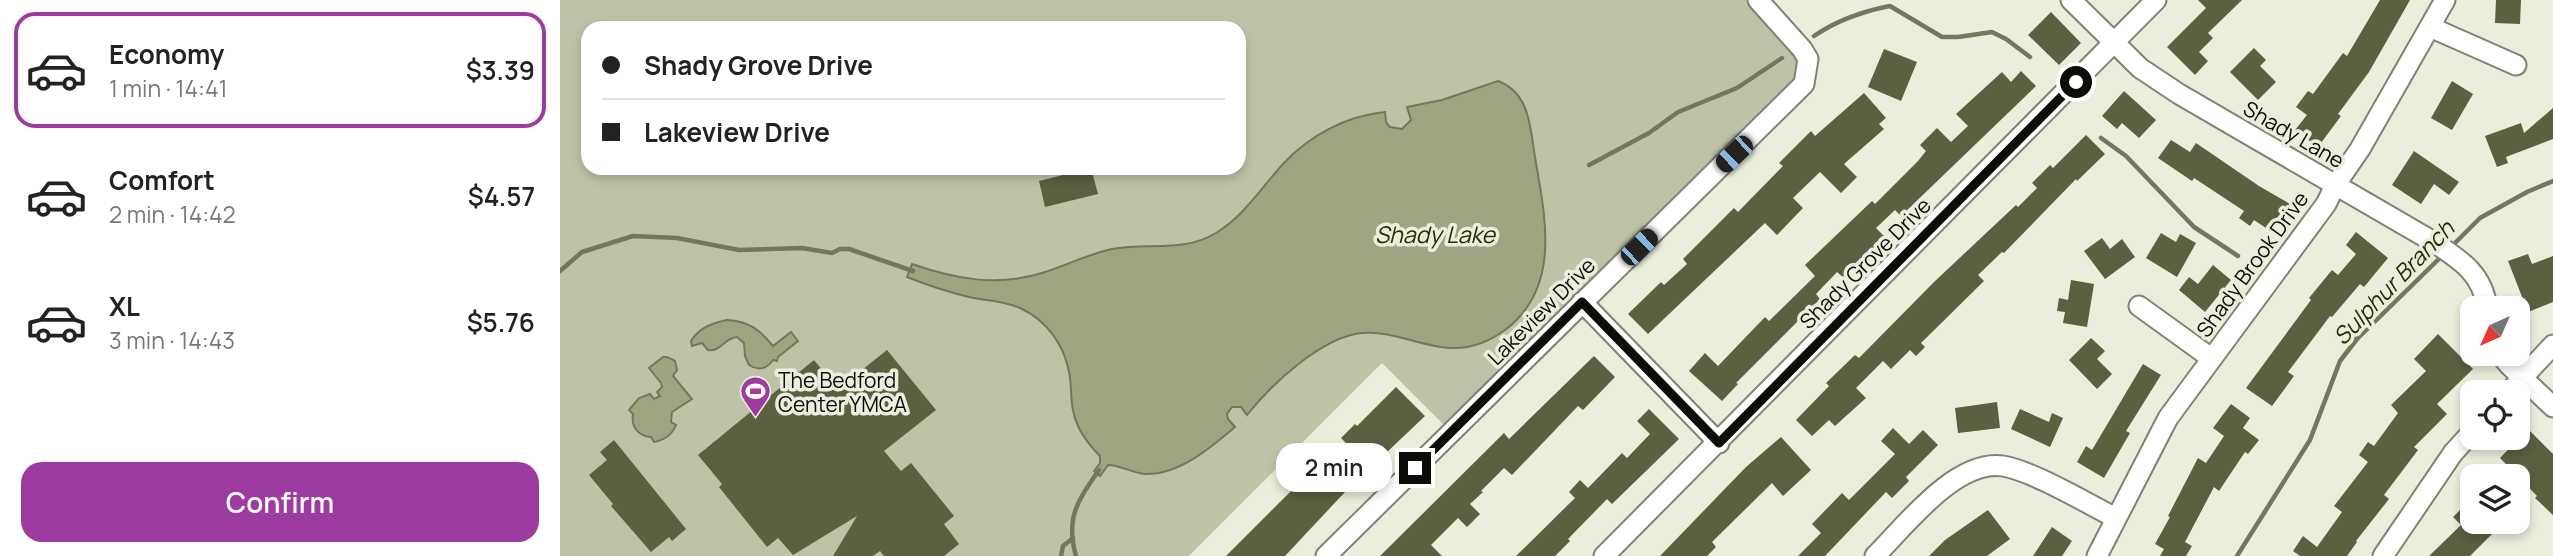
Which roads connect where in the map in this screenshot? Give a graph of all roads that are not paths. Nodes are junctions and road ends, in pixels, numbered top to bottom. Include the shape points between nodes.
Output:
1 (1758, 0) edge
2 (2071, 0) edge
3 (2156, 0) edge
4 (2445, 0) edge
5 (2430, 27) junction
6 (2114, 44) junction
7 (2516, 65) dead end
8 (2336, 184) junction
9 (2485, 296) edge
10 (1582, 302) junction
11 (2139, 306) dead end
12 (2553, 345) edge
13 (2211, 358) junction
14 (2521, 380) edge
15 (2530, 393) edge
16 (2553, 407) edge
17 (1719, 443) junction
18 (2460, 445) edge
19 (2116, 518) junction
20 (1326, 556) edge
21 (1604, 556) edge
22 (1875, 556) edge
23 (2097, 556) edge
24 (2383, 556) edge

1 - 10 street, Lakeview Drive via 1808,59 1804,84
2 - 6 street, Shady Lane
3 - 6 street, Shady Grove Drive
4 - 5 street, Shady Brook Drive
5 - 7 street
5 - 8 street, Shady Brook Drive
6 - 8 street, Shady Lane via 2140,68 2179,93
6 - 17 street, Shady Grove Drive
8 - 9 street, Shady Lane via 2467,265
8 - 13 street, Shady Brook Drive via 2326,204
10 - 17 street
10 - 20 street, Lakeview Drive
11 - 13 street
12 - 14 street
13 - 19 street, Shady Brook Drive via 2168,418
15 - 16 street
17 - 21 street, Shady Grove Drive
18 - 24 street
19 - 22 street via 2004,466 1983,466 1948,484
19 - 23 street, Shady Brook Drive

